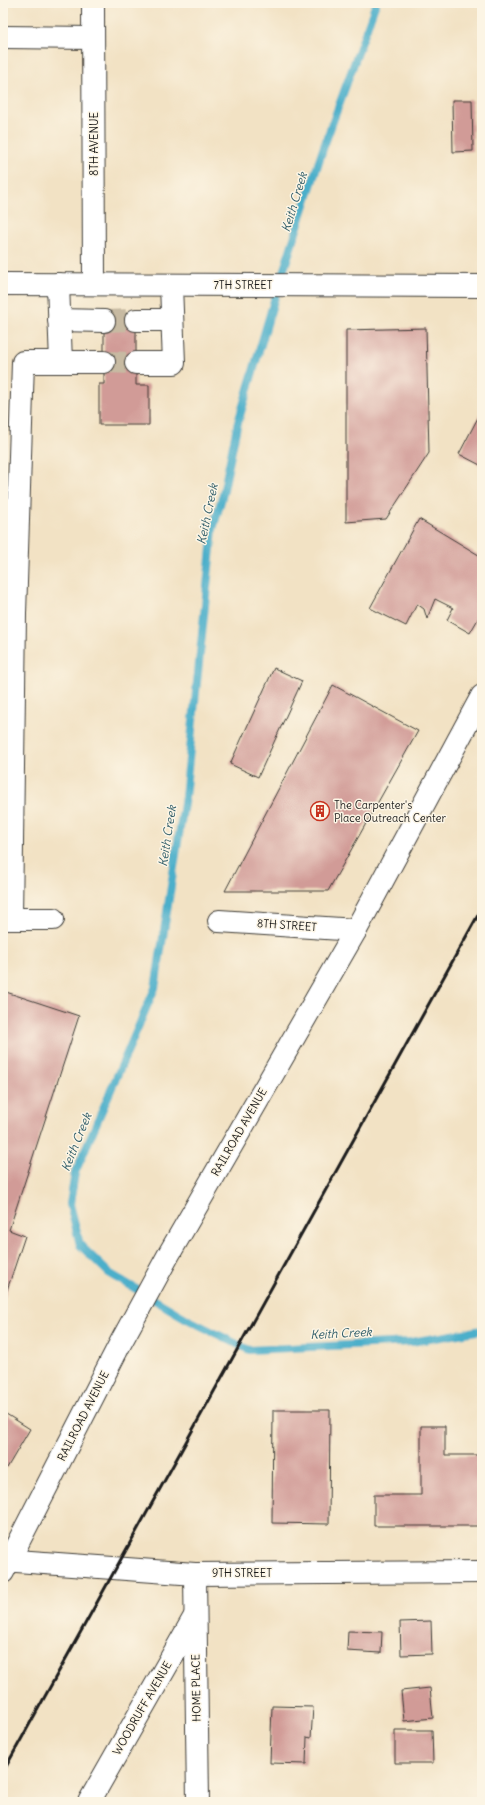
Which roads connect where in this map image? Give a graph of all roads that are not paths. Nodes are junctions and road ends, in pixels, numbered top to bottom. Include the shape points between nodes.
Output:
1 (93, 3) edge
2 (3, 37) edge
3 (93, 38) junction
4 (3, 284) edge
5 (58, 284) junction
6 (94, 284) junction
7 (171, 285) junction
8 (482, 286) edge
9 (59, 320) junction
10 (136, 320) tunnel mouth
11 (172, 320) junction
12 (104, 321) tunnel mouth
13 (60, 362) junction
14 (104, 362) tunnel mouth
15 (136, 363) tunnel mouth
16 (10, 571) edge
17 (482, 696) edge
18 (7, 919) edge
19 (53, 919) dead end
20 (219, 921) dead end
21 (356, 930) junction
22 (5, 1564) edge
23 (482, 1572) edge
24 (195, 1574) junction
25 (195, 1615) junction
26 (89, 1802) edge
27 (198, 1802) edge

1 - 3 street, 8TH AVENUE
2 - 3 street
3 - 6 street, 8TH AVENUE
4 - 5 street, 7TH STREET
5 - 6 street, 7TH STREET
5 - 9 street
6 - 7 street, 7TH STREET
7 - 8 street, 7TH STREET
7 - 11 street
9 - 12 street
9 - 13 street
10 - 11 street
11 - 15 street via 174,363
13 - 14 street
13 - 16 street via 22,362
16 - 18 street
17 - 21 street, RAILROAD AVENUE
18 - 19 street
20 - 21 street, 8TH STREET
21 - 22 street, RAILROAD AVENUE via 169,1254
22 - 24 street, 9TH STREET
23 - 24 street, 9TH STREET
24 - 25 street, HOME PLACE
25 - 26 street, WOODRUFF AVENUE
25 - 27 street, HOME PLACE

